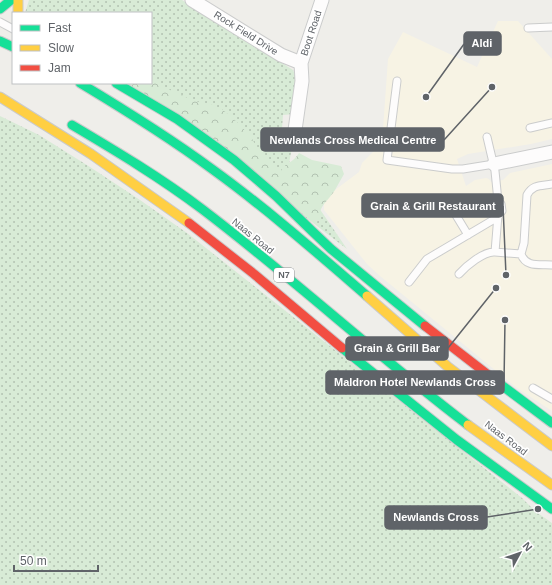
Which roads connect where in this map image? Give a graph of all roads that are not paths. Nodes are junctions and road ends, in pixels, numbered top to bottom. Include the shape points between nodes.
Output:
1 (11, 0) edge
2 (18, 0) edge
3 (192, 0) edge
4 (322, 0) edge
5 (0, 9) edge
6 (18, 12) edge
7 (0, 22) edge
8 (552, 27) edge
9 (12, 28) edge
10 (528, 28) dead end
11 (0, 35) edge
12 (0, 40) edge
13 (12, 41) edge
14 (12, 46) edge
15 (302, 62) junction
16 (397, 81) dead end
17 (82, 84) edge
18 (113, 86) edge
19 (2, 91) edge
20 (61, 119) dead end
21 (552, 123) edge
22 (530, 128) dead end
23 (294, 137) dead end
24 (487, 137) dead end
25 (552, 152) edge
26 (494, 164) junction
27 (552, 184) edge
28 (454, 212) dead end
29 (498, 216) junction
30 (468, 235) junction
31 (496, 252) junction
32 (520, 254) junction
33 (552, 265) edge
34 (458, 274) dead end
35 (409, 282) dead end
36 (533, 388) dead end
37 (552, 399) edge
38 (552, 423) edge
39 (552, 446) edge
40 (552, 485) edge
41 (552, 509) edge

1 - 5 main road
2 - 6 main road
3 - 15 street, Rock Field Drive via 281,55
4 - 15 street, Boot Road
7 - 9 lane
8 - 10 lane
11 - 13 main road
12 - 14 main road
15 - 23 street, Boot Road via 302,81
16 - 26 lane via 387,160 452,169
17 - 39 main road via 144,121 213,169 286,226 447,366
18 - 38 main road via 261,190 406,310
19 - 41 main road via 54,130 178,214 426,416
20 - 40 main road, Naas Road / N7 via 208,213 438,402
21 - 22 lane
24 - 26 lane
25 - 26 street
26 - 29 lane via 498,201 502,211
27 - 32 lane via 530,189 527,195 524,243
28 - 30 lane
29 - 30 lane
29 - 31 lane
30 - 35 lane via 427,260
31 - 32 lane
31 - 34 lane via 490,252 465,266
32 - 33 lane via 522,259 530,264
36 - 37 lane

